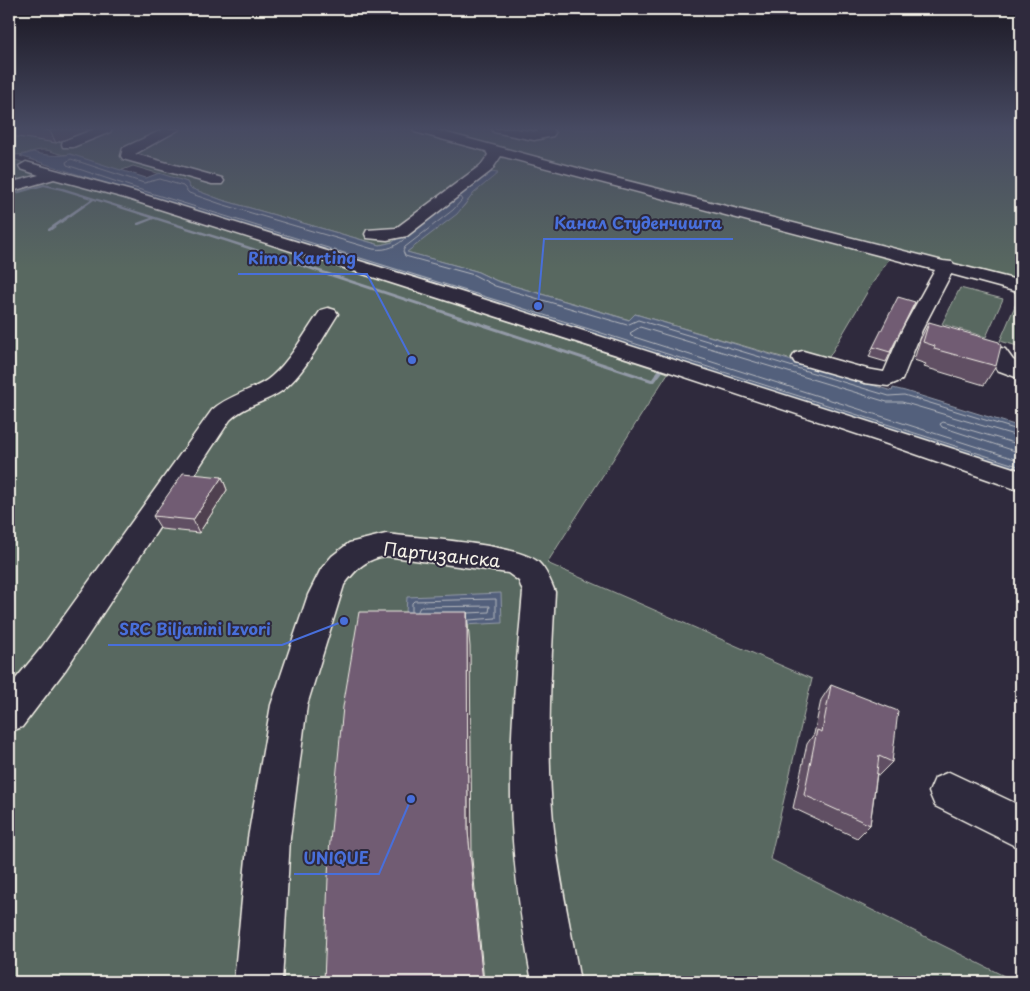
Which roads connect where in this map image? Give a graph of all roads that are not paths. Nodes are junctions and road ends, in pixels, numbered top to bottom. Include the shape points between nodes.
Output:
1 (54, 175) joint
2 (197, 175) edge
3 (476, 175) edge
4 (596, 175) edge
5 (217, 181) dead end
6 (9, 188) edge
7 (373, 234) dead end
8 (946, 266) junction
9 (1021, 287) edge
10 (328, 314) dead end
11 (929, 334) junction
12 (803, 358) dead end
13 (1021, 372) edge
14 (1021, 482) edge
15 (9, 715) edge
16 (950, 792) dead end
17 (1021, 828) edge
18 (258, 982) edge
19 (556, 982) edge

1 - 6 street
1 - 14 street via 140,198 643,356 898,438
2 - 5 street
3 - 7 street via 401,232
4 - 8 street
8 - 9 street
8 - 11 street
10 - 15 street via 276,385 230,406 221,415 54,658
11 - 12 street via 888,379 865,376
11 - 13 street via 996,354 1005,365
16 - 17 street
18 - 19 street, Партизанска via 269,838 289,705 332,578 350,556 386,546 512,562 531,573 536,582 531,799 543,912

